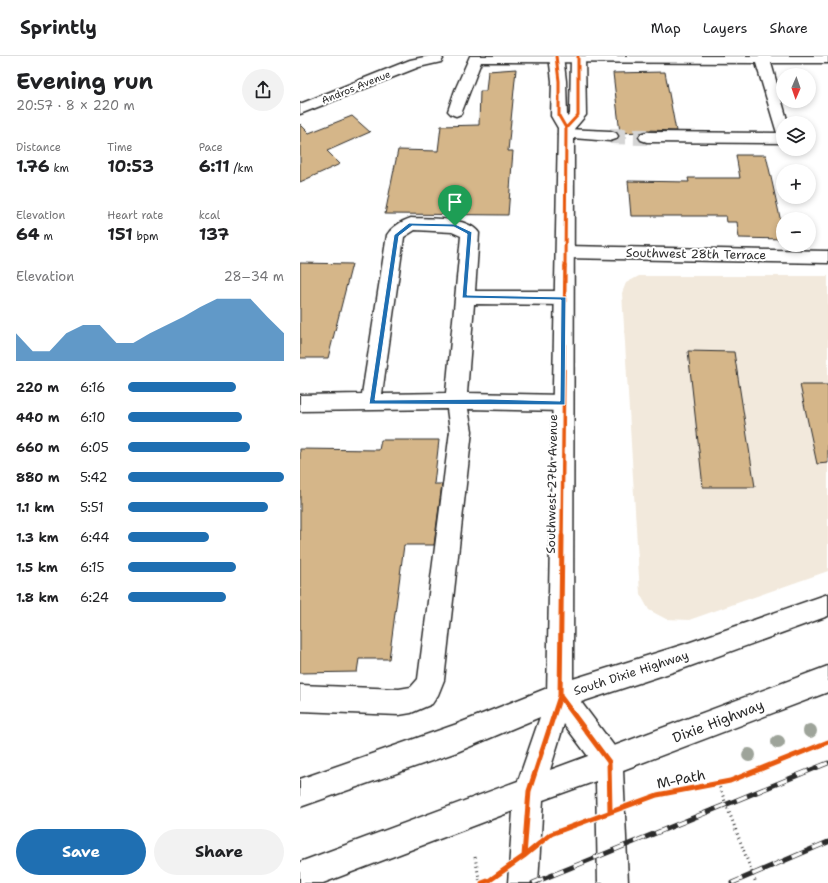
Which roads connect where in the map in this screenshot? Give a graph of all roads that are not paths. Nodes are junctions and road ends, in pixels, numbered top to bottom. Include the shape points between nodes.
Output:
1 (389, 56) edge
2 (556, 57) edge
3 (578, 57) edge
4 (762, 58) junction
5 (436, 59) dead end
6 (828, 59) edge
7 (402, 68) junction
8 (300, 109) edge
9 (456, 111) dead end
10 (779, 116) edge
11 (566, 131) junction
12 (610, 136) tunnel mouth
13 (647, 137) tunnel mouth
14 (776, 138) edge
15 (564, 252) junction
16 (828, 257) edge
17 (464, 297) junction
18 (564, 298) junction
19 (456, 401) junction
20 (371, 402) junction
21 (300, 403) edge
22 (563, 403) junction
23 (828, 605) edge
24 (828, 679) edge
25 (560, 696) junction
26 (300, 698) edge
27 (609, 762) junction
28 (530, 791) junction
29 (300, 793) edge
30 (300, 877) edge
31 (523, 883) edge
32 (613, 883) edge

1 - 7 main road
2 - 3 main road
2 - 9 main road via 476,58
2 - 11 main road, Southwest 27th Avenue via 559,116
3 - 4 main road
3 - 11 main road via 578,115
4 - 6 main road
4 - 10 main road
5 - 7 main road, Andros Avenue
7 - 8 main road, Andros Avenue
11 - 12 main road
11 - 15 main road, Southwest 27th Avenue
13 - 14 main road
15 - 16 main road, Southwest 28th Terrace
15 - 18 main road, Southwest 27th Avenue
17 - 18 main road
17 - 19 main road
17 - 20 main road via 470,233 455,226 411,224 396,235
18 - 22 main road, Southwest 27th Avenue
19 - 20 main road
19 - 22 main road
19 - 26 main road via 461,431 431,680 427,692 414,700 399,702
20 - 21 main road
22 - 25 main road, Southwest 27th Avenue
23 - 25 main road, South Dixie Highway via 685,656
24 - 27 main road, Dixie Highway
25 - 27 main road
25 - 28 main road, Southwest 27th Avenue
25 - 29 main road, South Dixie Highway via 457,738
27 - 28 main road
27 - 32 main road
28 - 30 main road
28 - 31 main road, Southwest 27th Avenue

